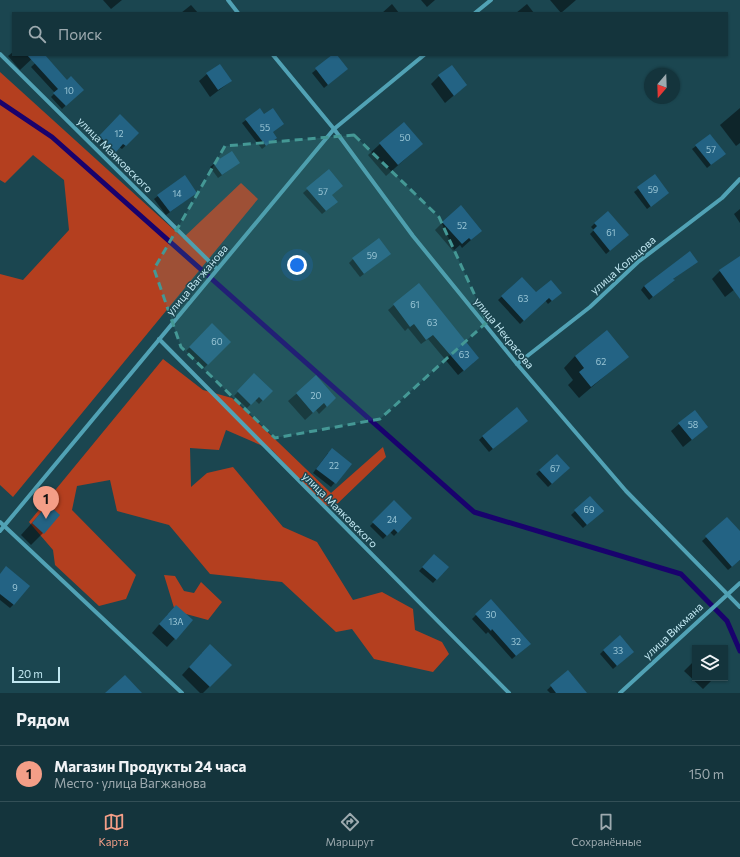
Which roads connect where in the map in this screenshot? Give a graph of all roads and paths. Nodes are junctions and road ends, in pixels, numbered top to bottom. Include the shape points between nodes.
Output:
1 (228, 0) edge
2 (491, 0) edge
3 (237, 12) edge
4 (476, 12) edge
5 (0, 54) edge
6 (274, 56) edge
7 (423, 56) edge
8 (334, 129) junction
9 (740, 179) edge
10 (217, 269) junction
11 (159, 340) junction
12 (517, 364) junction
13 (0, 522) edge
14 (4, 526) junction
15 (0, 531) edge
16 (740, 583) edge
17 (726, 594) junction
18 (740, 607) edge
19 (182, 693) edge
20 (508, 693) edge
21 (620, 693) edge

1 - 3 street
2 - 4 street
5 - 10 street, улица Маяковского
6 - 8 street, улица Некрасова
7 - 8 street, улица Вагжанова
8 - 10 street, улица Вагжанова
8 - 12 street, улица Некрасова via 413,236
9 - 12 street, улица Кольцова via 722,198 638,262 590,306
10 - 11 street, улица Вагжанова
11 - 14 street, улица Вагжанова
11 - 20 street, улица Маяковского
12 - 17 street, улица Некрасова via 626,491
13 - 14 street
14 - 15 street, улица Вагжанова
14 - 19 street
16 - 17 street, улица Викмана
17 - 18 street, улица Некрасова
17 - 21 street, улица Викмана

